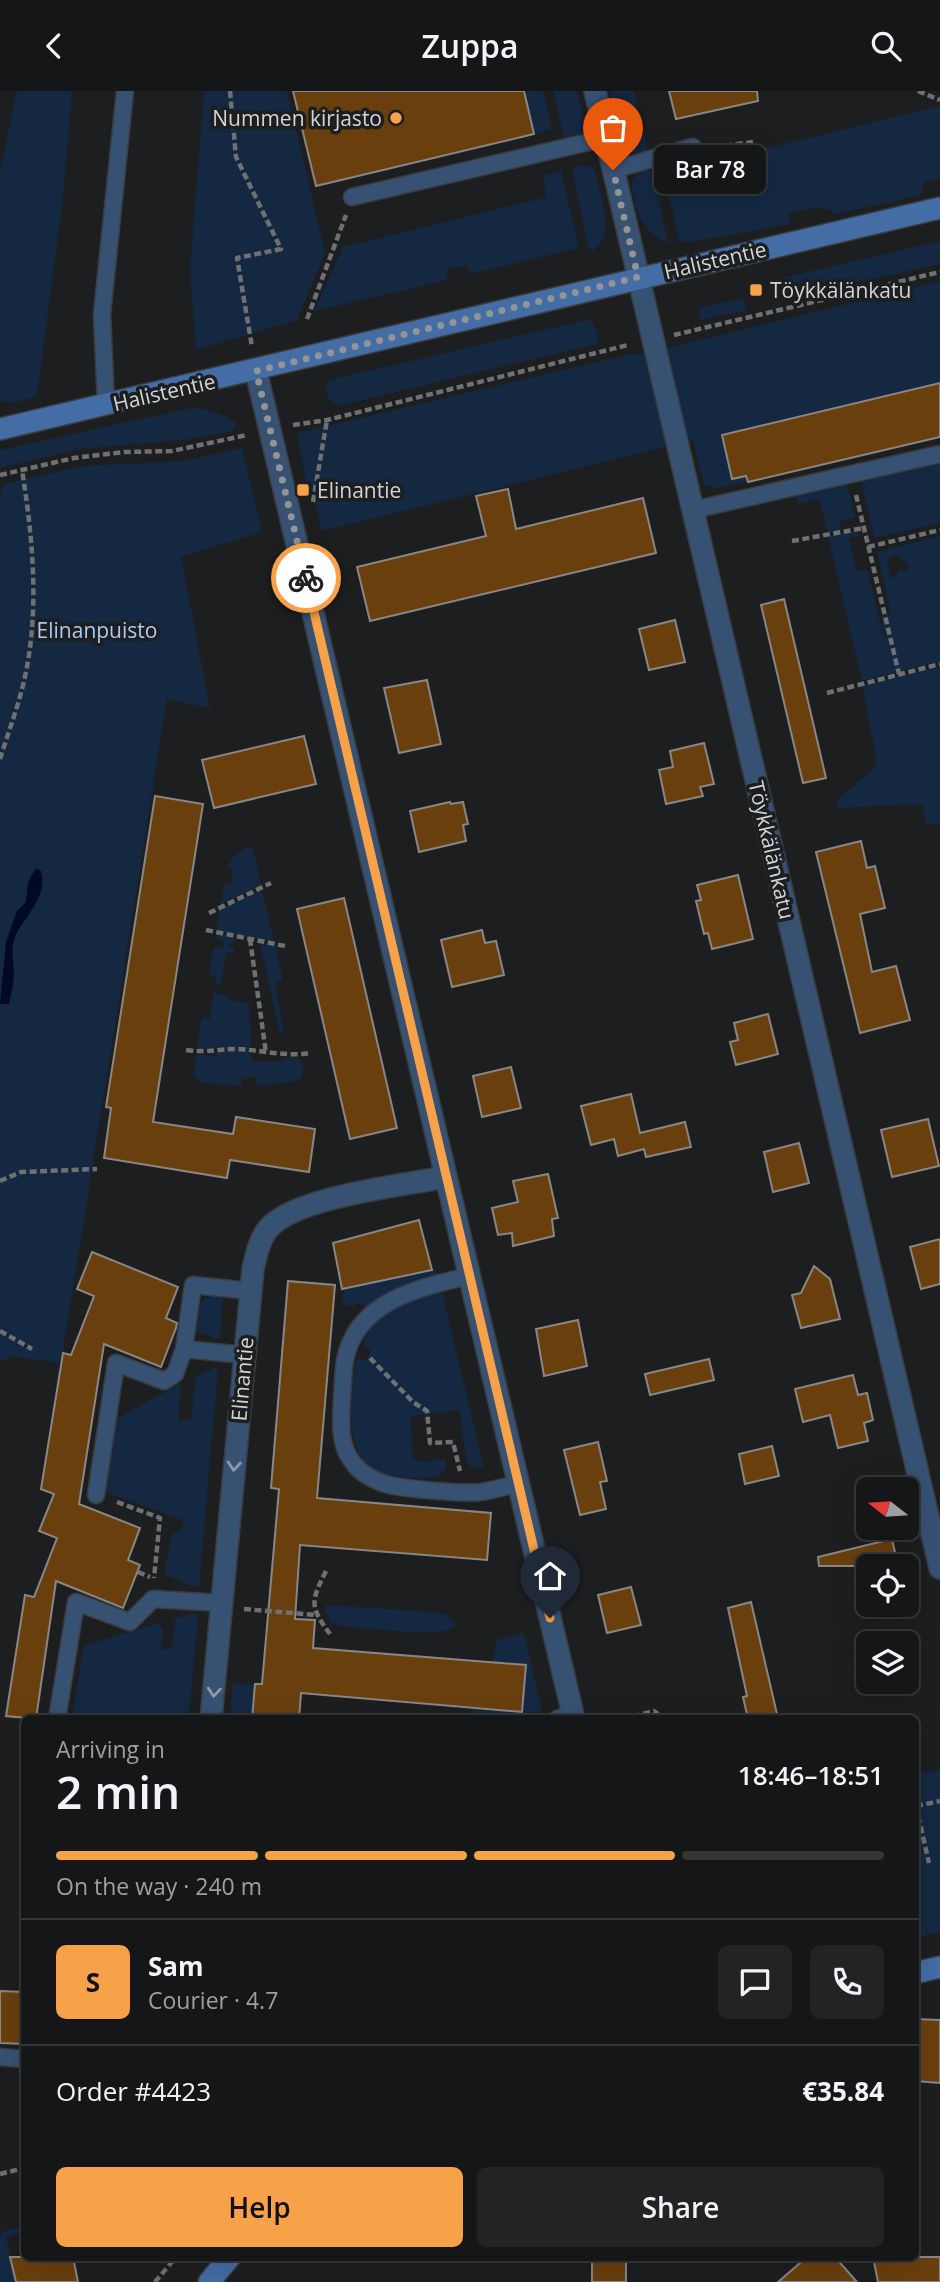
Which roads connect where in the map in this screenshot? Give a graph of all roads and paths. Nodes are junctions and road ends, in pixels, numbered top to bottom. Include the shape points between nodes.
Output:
1 (125, 91) edge
2 (230, 91) edge
3 (595, 91) edge
4 (918, 91) edge
5 (940, 100) edge
6 (606, 138) junction
7 (753, 142) dead end
8 (693, 147) joint
9 (613, 170) junction
10 (352, 197) joint
11 (940, 208) edge
12 (638, 277) junction
13 (307, 319) dead end
14 (256, 371) junction
15 (106, 405) junction
16 (0, 429) edge
17 (271, 430) junction
18 (940, 454) edge
19 (22, 470) junction
20 (851, 474) junction
21 (0, 475) edge
22 (692, 510) junction
23 (312, 511) dead end
24 (864, 528) junction
25 (940, 530) edge
26 (792, 541) dead end
27 (868, 547) junction
28 (940, 664) edge
29 (899, 674) junction
30 (827, 693) dead end
31 (0, 759) edge
32 (271, 883) dead end
33 (209, 912) dead end
34 (206, 930) dead end
35 (250, 939) junction
36 (285, 946) dead end
37 (186, 1050) dead end
38 (266, 1053) junction
39 (310, 1053) dead end
40 (97, 1169) dead end
41 (446, 1177) junction
42 (0, 1181) edge
43 (470, 1276) junction
44 (251, 1291) junction
45 (0, 1331) edge
46 (32, 1349) dead end
47 (184, 1349) junction
48 (245, 1355) junction
49 (370, 1358) dead end
50 (518, 1483) junction
51 (465, 1492) junction
52 (96, 1495) joint
53 (156, 1565) dead end
54 (940, 1569) edge
55 (326, 1571) dead end
56 (229, 1605) junction
57 (316, 1615) junction
58 (330, 1634) dead end
59 (58, 1715) edge
60 (212, 1715) edge
61 (568, 1715) edge
62 (638, 1715) edge
63 (658, 1715) edge
64 (940, 1801) edge
65 (919, 1805) edge
66 (919, 1819) edge
67 (929, 1863) dead end
68 (940, 1968) edge
69 (919, 1972) edge
70 (0, 2057) edge
71 (21, 2059) edge
72 (21, 2169) edge
73 (0, 2174) edge
74 (173, 2261) edge
75 (227, 2261) edge
76 (155, 2282) edge
77 (209, 2282) edge

1 - 15 lane via 102,314
2 - 14 path via 236,157 281,249 237,258
3 - 6 street, Töykkälänkatu
4 - 5 path
6 - 9 street, Töykkälänkatu
6 - 10 lane
7 - 8 path
8 - 9 lane
9 - 12 street, Töykkälänkatu
10 - 13 path
11 - 12 street, Halistentie
12 - 14 street, Halistentie
12 - 22 street, Töykkälänkatu
14 - 15 street, Halistentie
14 - 17 street
15 - 16 street, Halistentie
17 - 19 path via 192,448 95,455
17 - 23 path via 327,420
17 - 41 street
18 - 20 lane
19 - 21 path
19 - 31 path via 32,557 31,636 24,680
20 - 22 lane
20 - 24 path
22 - 54 street, Töykkälänkatu
24 - 26 path
24 - 27 path
25 - 27 path
27 - 29 path
28 - 29 path
29 - 30 path
32 - 33 path
34 - 35 path
35 - 36 path
35 - 38 path
37 - 38 path
38 - 39 path
40 - 42 path via 21,1172
41 - 43 street
41 - 44 street, Elinantie via 303,1206 289,1213 267,1230 256,1253
43 - 50 street
43 - 51 lane via 395,1297 368,1317 355,1333 345,1359 341,1420 344,1446 354,1464 369,1477 387,1485
44 - 47 lane via 193,1285
44 - 48 street, Elinantie
45 - 46 path
47 - 48 lane
47 - 52 lane via 175,1374 164,1381 116,1363
48 -> 56 street, Elinantie
49 - 51 path via 427,1411 430,1443 453,1442
50 - 51 lane
50 - 61 street
52 - 53 path via 160,1518
55 - 57 path via 315,1594
56 - 57 path
56 - 59 lane via 153,1599 130,1622 76,1602
56 -> 60 street, Elinantie
57 - 58 path
62 - 63 path via 654,1711
64 - 65 path
66 - 67 path
68 - 69 street
70 - 71 lane
72 - 73 path
74 - 76 path
75 - 77 street

